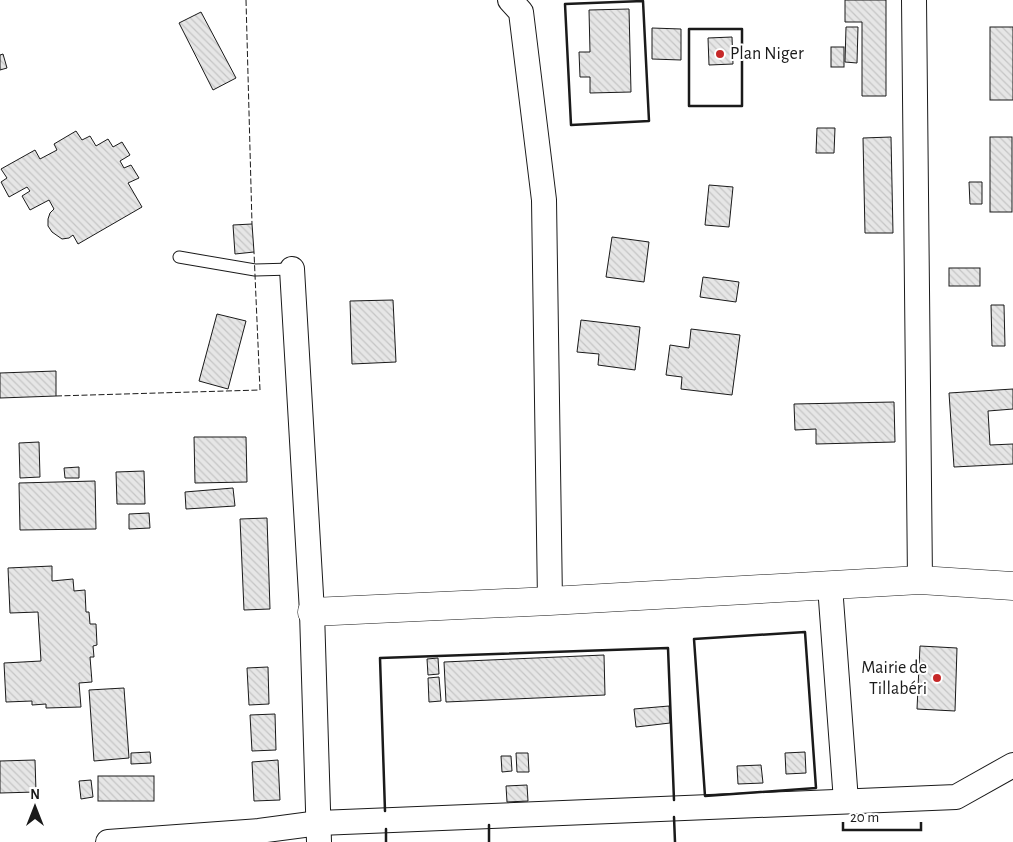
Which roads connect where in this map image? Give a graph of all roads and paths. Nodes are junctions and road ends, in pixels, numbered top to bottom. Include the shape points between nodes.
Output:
1 (510, 0) edge
2 (914, 0) edge
3 (179, 258) dead end
4 (292, 269) joint
5 (920, 580) junction
6 (830, 586) junction
7 (1013, 586) edge
8 (550, 602) junction
9 (312, 612) junction
10 (1013, 765) edge
11 (846, 801) junction
12 (319, 832) edge
13 (108, 842) edge

1 - 8 street via 521,12 544,200
2 - 5 street
3 - 4 lane via 255,270
4 - 9 street
5 - 6 street
5 - 7 street
6 - 8 street
6 - 11 street
8 - 9 street
9 - 12 street
10 - 11 street via 956,796
11 - 12 street
12 - 13 street via 259,831

